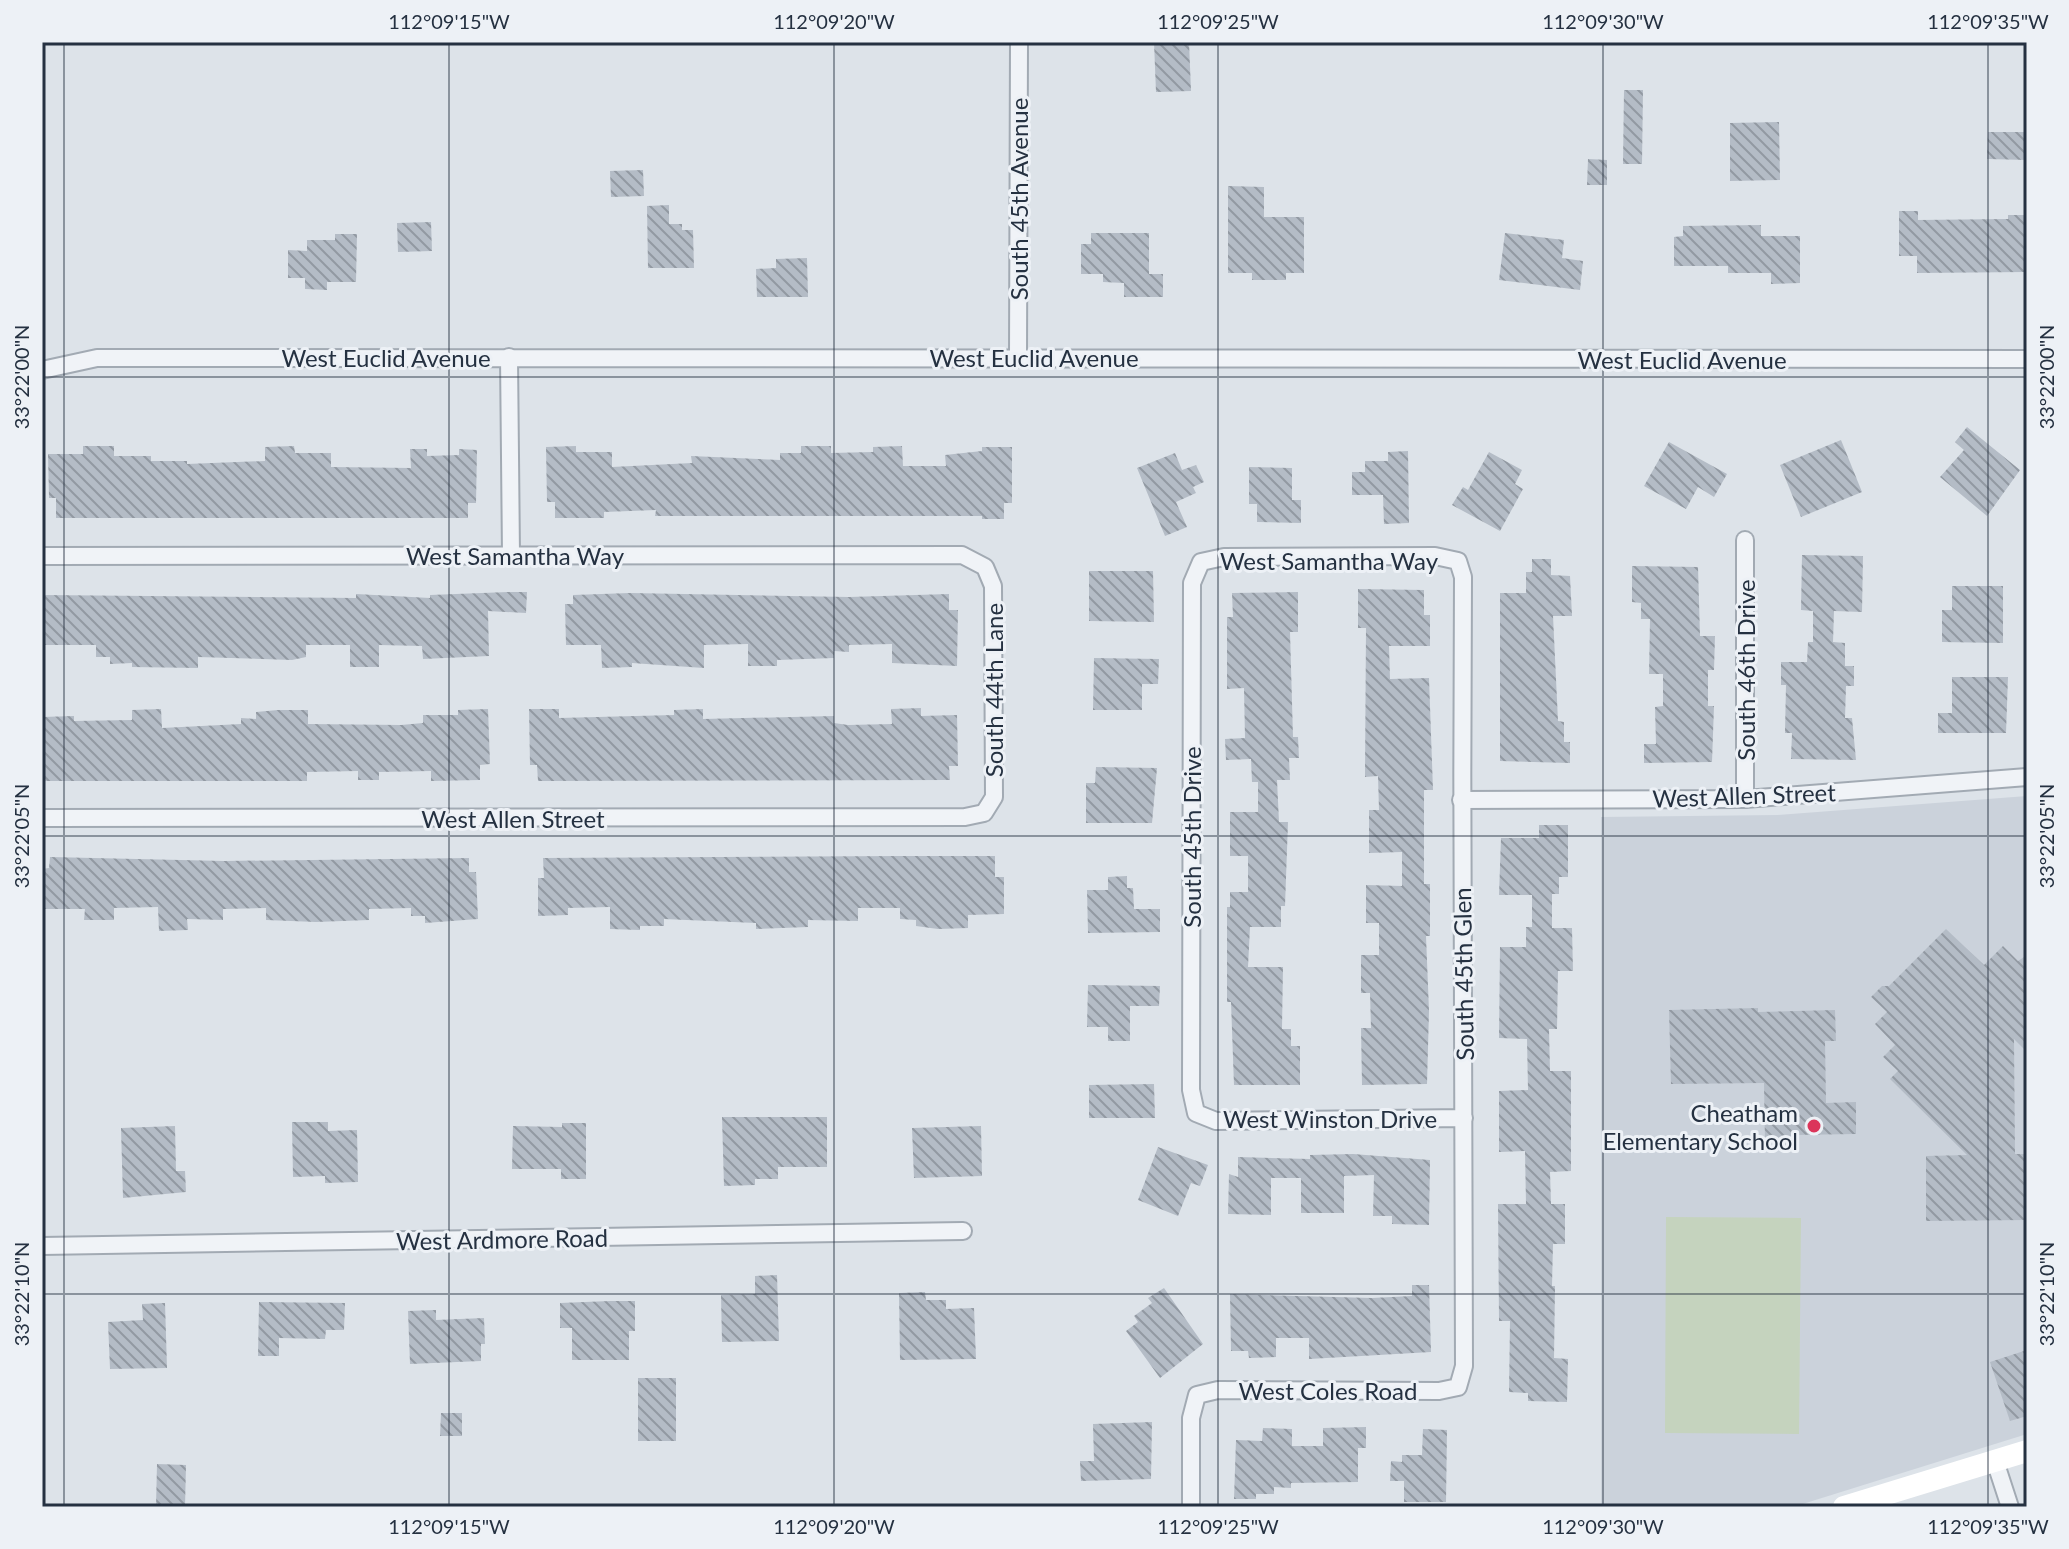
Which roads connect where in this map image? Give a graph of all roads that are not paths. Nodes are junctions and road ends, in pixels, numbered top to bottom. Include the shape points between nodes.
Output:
1 (1019, 42) edge
2 (509, 357) junction
3 (1018, 357) junction
4 (2027, 359) edge
5 (42, 370) edge
6 (1745, 540) dead end
7 (511, 555) junction
8 (42, 556) edge
9 (1458, 561) joint
10 (1201, 562) joint
11 (985, 567) joint
12 (2027, 777) edge
13 (1745, 799) junction
14 (1461, 800) junction
15 (984, 813) joint
16 (42, 818) edge
17 (1196, 1113) joint
18 (1464, 1118) junction
19 (963, 1231) dead end
20 (42, 1246) edge
21 (1458, 1387) joint
22 (2027, 1451) edge
23 (1995, 1461) junction
24 (1191, 1507) edge
25 (1844, 1507) edge
26 (2010, 1507) edge

1 - 3 street, South 45th Avenue
2 - 3 street, West Euclid Avenue
2 - 5 street, West Euclid Avenue via 97,358
2 - 7 street
3 - 4 street, West Euclid Avenue
6 - 13 street, South 46th Drive
7 - 8 street, West Samantha Way
7 - 11 street, West Samantha Way via 962,555
9 - 10 street, West Samantha Way via 1435,556 1224,557
9 - 14 street, South 45th Glen via 1463,577
10 - 17 street, South 45th Drive via 1192,583 1191,1090
11 - 15 street, South 44th Lane via 993,586 994,797
12 - 13 street, West Allen Street
13 - 14 street, West Allen Street
14 - 18 street, South 45th Glen
15 - 16 street, West Allen Street
17 - 18 street, West Winston Drive via 1216,1121
18 - 21 street, South 45th Glen via 1464,1366
19 - 20 street, West Ardmore Road
21 - 24 street, West Coles Road via 1218,1390 1197,1395 1191,1418
22 - 23 street
23 - 25 street
23 - 26 street

